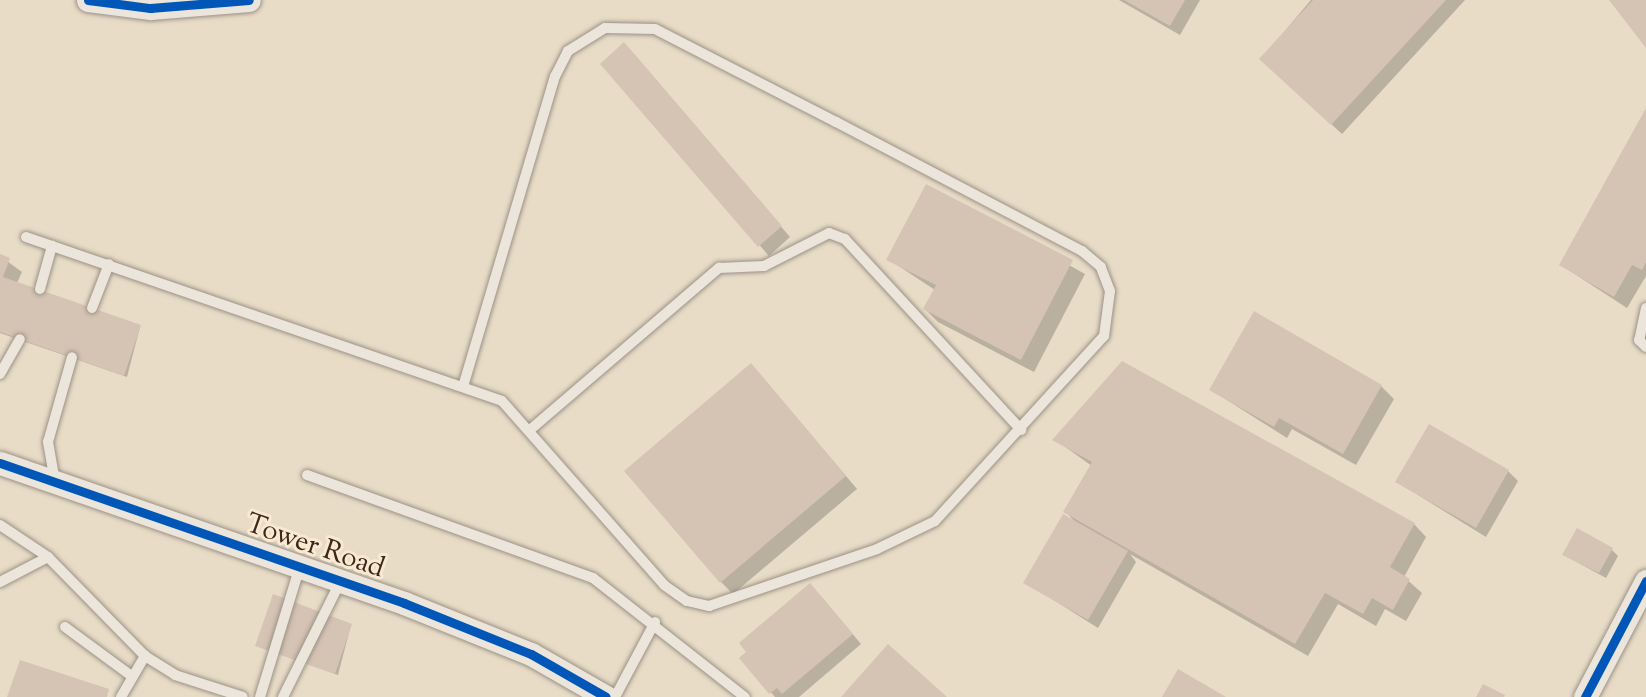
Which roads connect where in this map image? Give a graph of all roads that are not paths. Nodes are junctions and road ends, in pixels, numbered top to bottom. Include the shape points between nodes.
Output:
1 (88, 0) edge
2 (249, 0) edge
3 (26, 237) dead end
4 (52, 246) junction
5 (109, 264) junction
6 (40, 289) dead end
7 (92, 308) dead end
8 (1646, 308) edge
9 (20, 340) dead end
10 (1646, 347) edge
11 (72, 357) dead end
12 (0, 374) edge
13 (464, 384) junction
14 (531, 429) junction
15 (1021, 430) junction
16 (0, 463) edge
17 (307, 475) dead end
18 (55, 482) junction
19 (0, 525) edge
20 (48, 557) junction
21 (300, 565) junction
22 (341, 580) junction
23 (1646, 581) edge
24 (0, 582) edge
25 (655, 622) junction
26 (65, 626) dead end
27 (145, 656) junction
28 (130, 675) junction
29 (121, 697) edge
30 (243, 697) edge
31 (260, 697) edge
32 (283, 697) edge
33 (606, 697) edge
34 (615, 697) edge
35 (745, 697) edge
36 (1585, 697) edge

1 - 2 street via 150,8
3 - 4 lane
4 - 5 lane
4 - 6 lane
5 - 7 lane
5 - 13 lane
8 - 10 lane via 1640,340
9 - 12 lane
11 - 18 lane via 48,442
13 - 14 lane via 502,401
13 - 15 lane via 562,62 590,34 640,26 1093,258 1110,290 1109,324
14 - 15 lane via 664,585 687,601 709,606 922,529
14 - 15 lane via 719,268 764,266 829,233 845,239
16 - 18 street, Tower Road
17 - 25 lane via 593,578
18 - 21 street, Tower Road
19 - 20 lane
20 - 24 lane
20 - 27 lane
21 - 22 street, Tower Road
21 - 31 lane
22 - 32 lane
22 - 33 street, Tower Road via 531,654
23 - 36 street
25 - 34 lane
25 - 35 lane
26 - 28 lane
27 - 28 lane
27 - 30 lane via 175,674
28 - 29 lane

